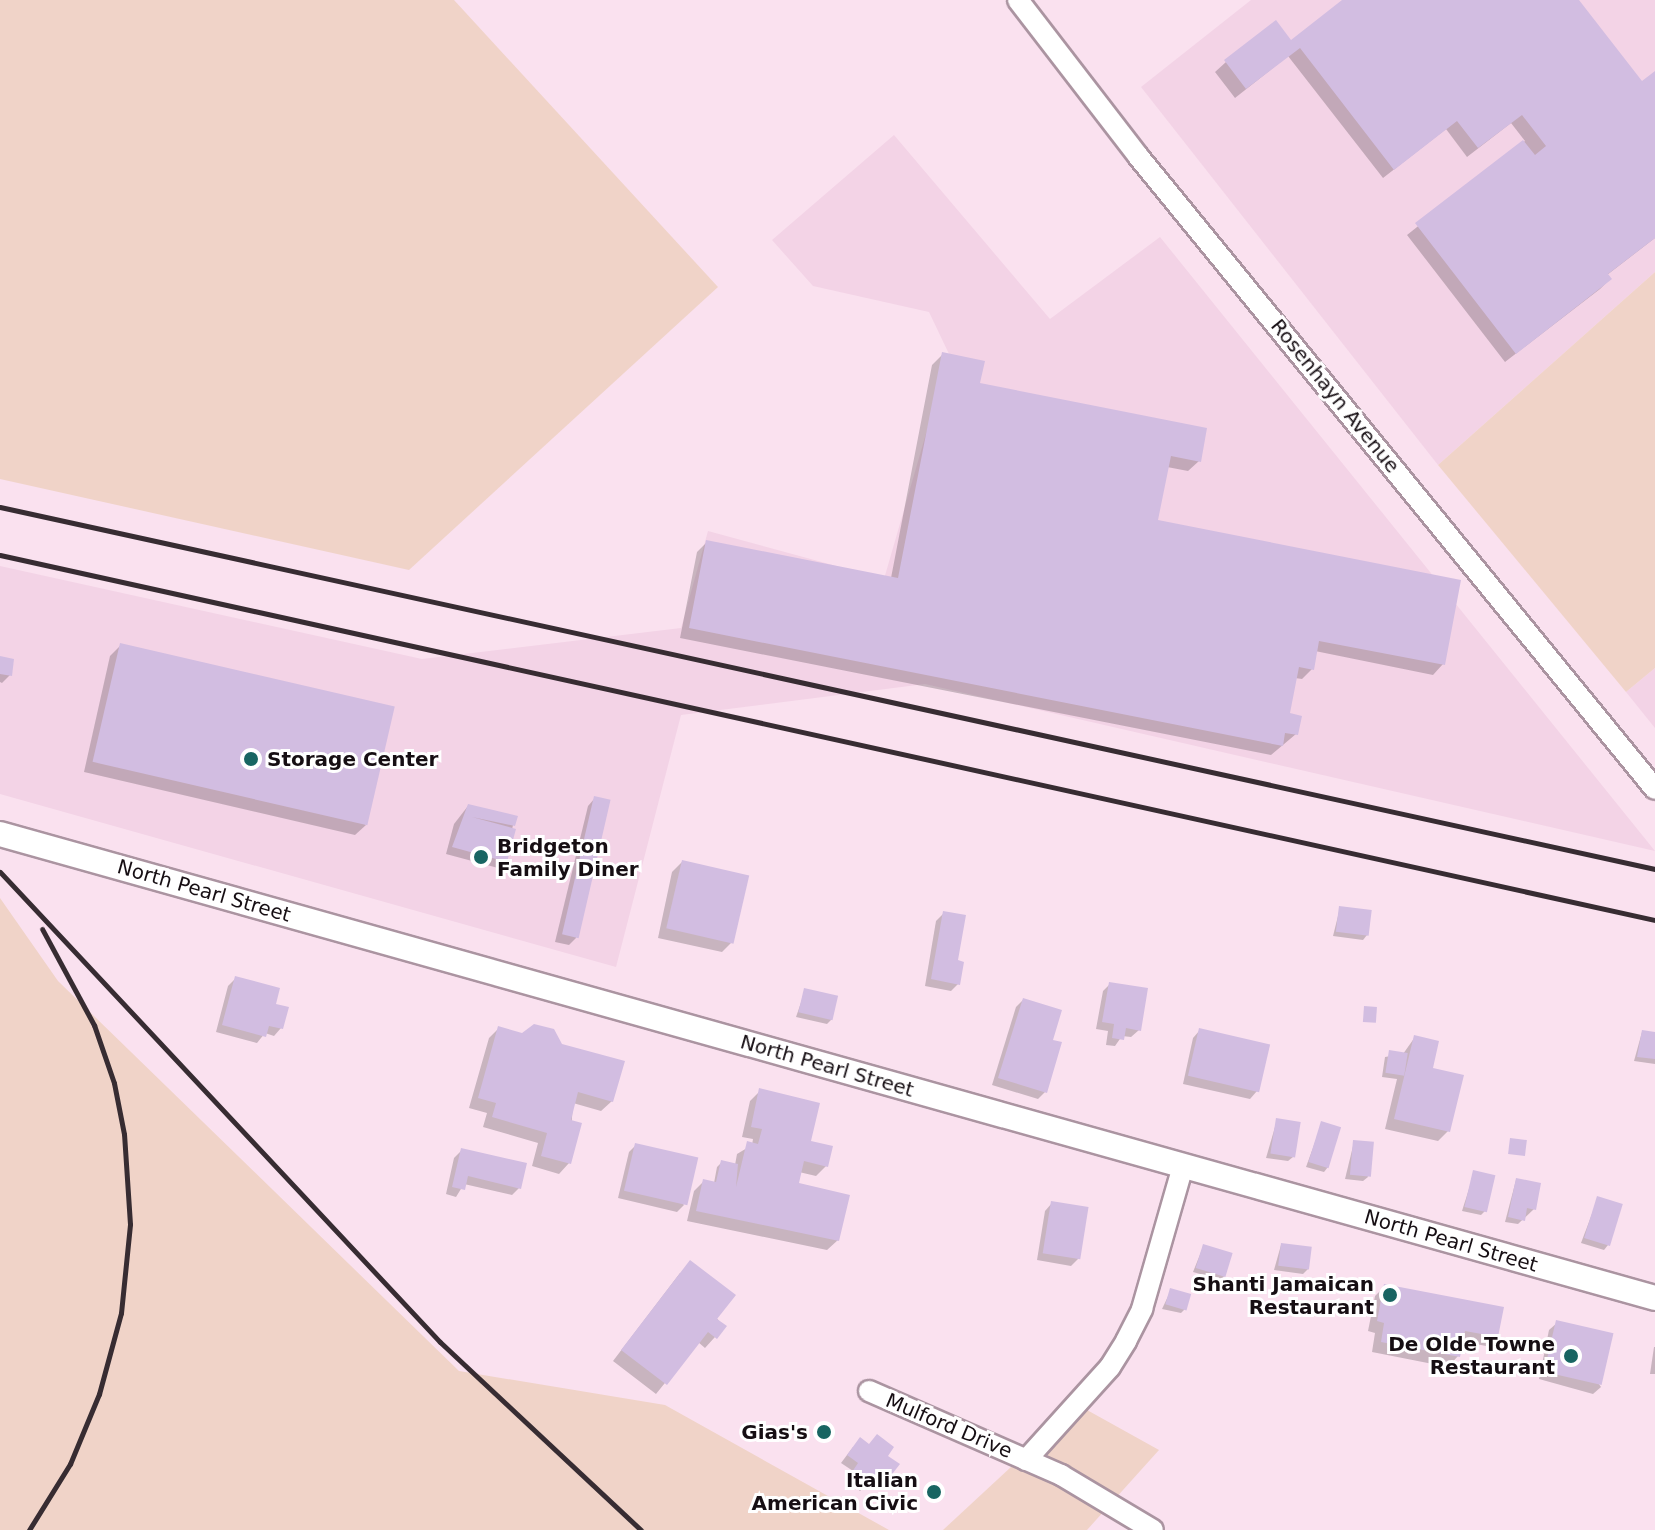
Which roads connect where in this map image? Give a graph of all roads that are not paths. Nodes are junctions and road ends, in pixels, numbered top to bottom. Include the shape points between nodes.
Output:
1 (1018, 0) edge
2 (1655, 789) edge
3 (0, 834) edge
4 (1183, 1166) junction
5 (1655, 1298) edge
6 (869, 1391) dead end
7 (1026, 1460) junction
8 (1153, 1530) edge

1 - 2 street, Rosenhayn Avenue via 1138,156
3 - 4 main road, North Pearl Street
4 - 5 main road, North Pearl Street
4 - 7 street, Mulford Drive via 1142,1309 1126,1341 1110,1367
6 - 7 street, Mulford Drive
7 - 8 street via 1109,1500

